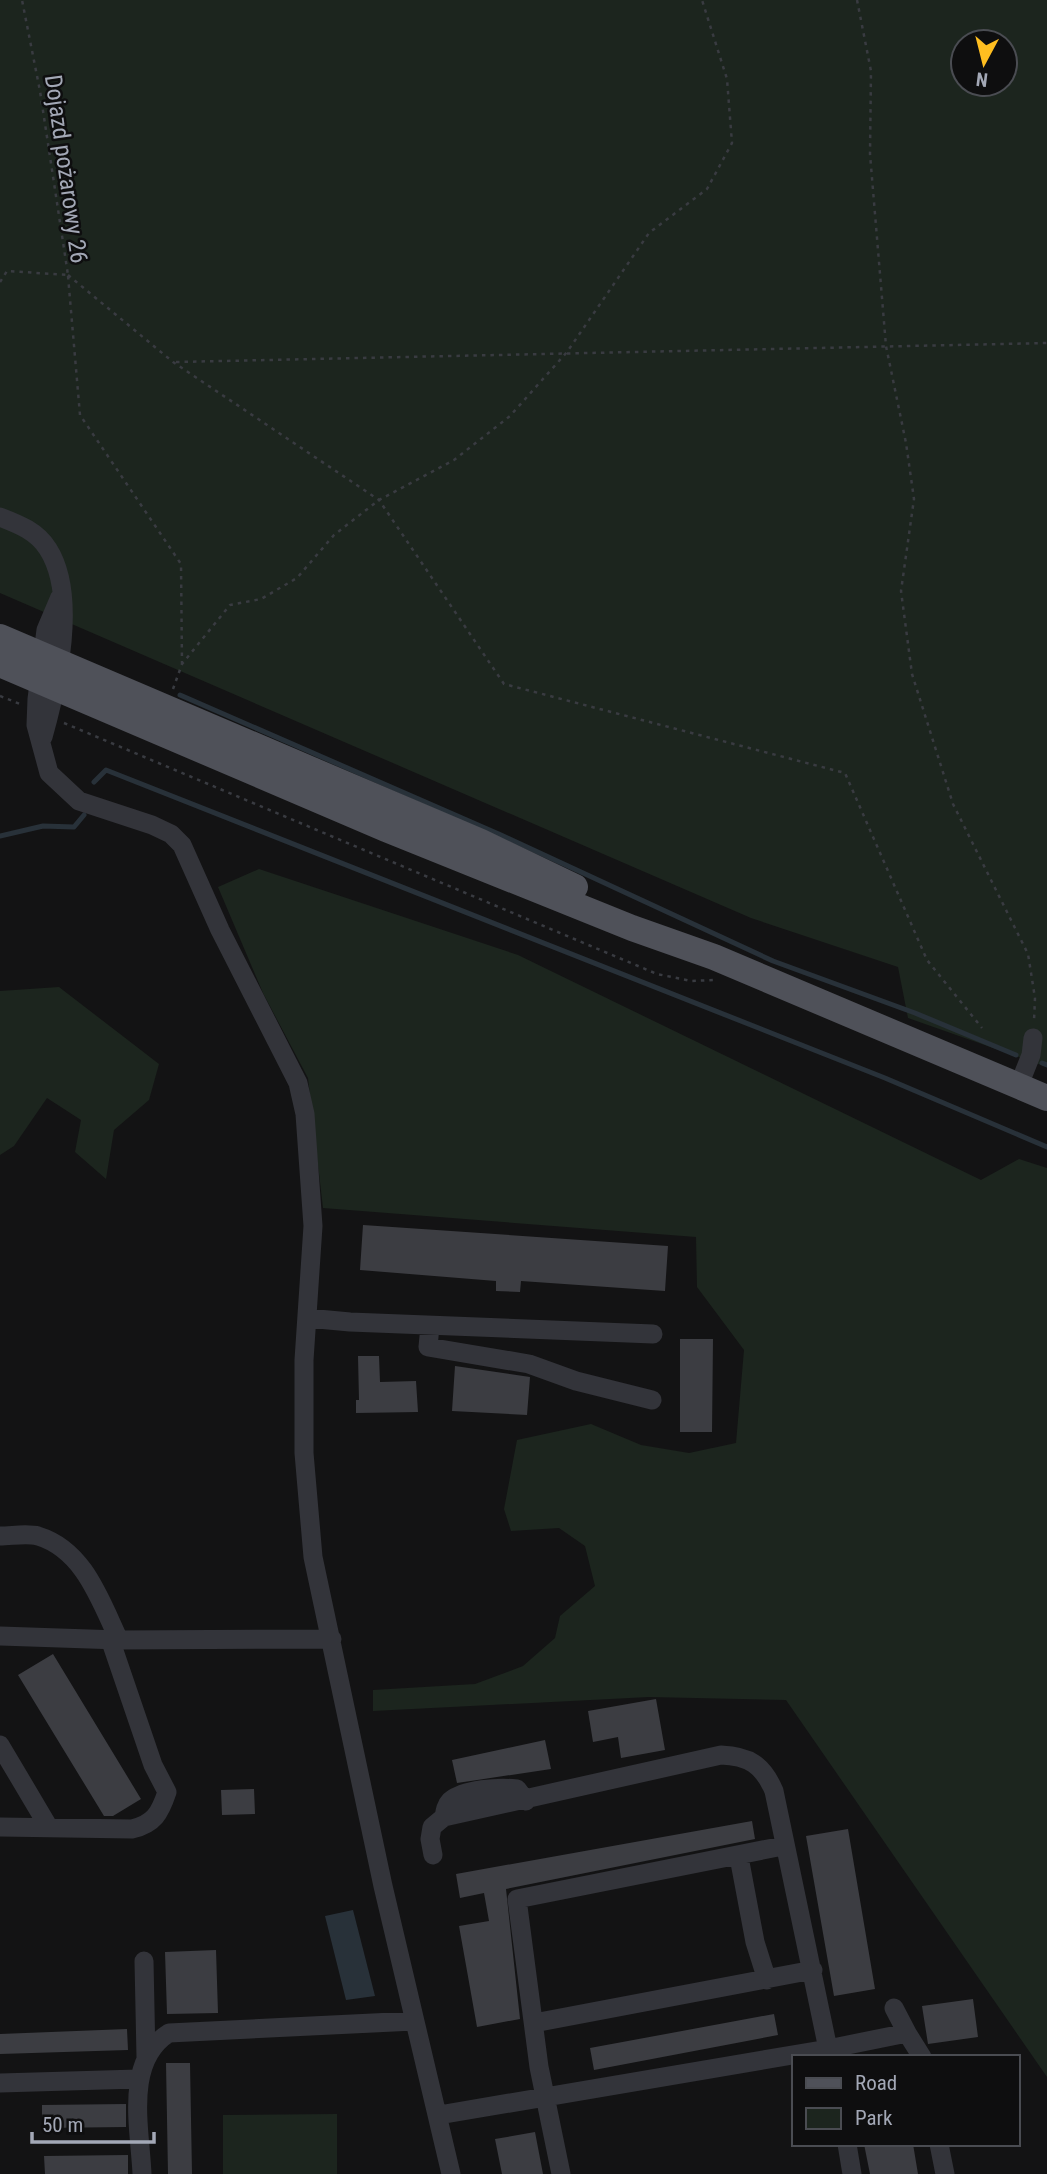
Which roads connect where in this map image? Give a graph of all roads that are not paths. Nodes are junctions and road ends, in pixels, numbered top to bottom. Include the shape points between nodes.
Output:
1 (0, 517) edge
2 (0, 637) edge
3 (0, 664) edge
4 (49, 672) junction
5 (715, 968) junction
6 (1033, 1038) road end
7 (1019, 1086) junction
8 (1047, 1098) edge
9 (307, 1318) junction
10 (430, 1326) junction
11 (653, 1334) dead end
12 (652, 1400) dead end
13 (0, 1536) edge
14 (0, 1636) edge
15 (115, 1639) junction
16 (332, 1639) junction
17 (0, 1745) edge
18 (48, 1826) junction
19 (0, 1827) edge
20 (783, 1846) junction
21 (433, 1855) dead end
22 (739, 1857) junction
23 (144, 1961) dead end
24 (813, 1970) junction
25 (767, 1980) junction
26 (894, 2008) dead end
27 (414, 2021) junction
28 (534, 2023) junction
29 (907, 2034) junction
30 (828, 2053) edge
31 (921, 2055) edge
32 (146, 2057) junction
33 (792, 2059) edge
34 (138, 2079) junction
35 (0, 2083) edge
36 (547, 2099) junction
37 (439, 2115) junction
38 (846, 2146) edge
39 (939, 2146) edge
40 (142, 2174) edge
41 (451, 2174) edge
42 (561, 2174) edge
43 (852, 2174) edge
44 (945, 2174) edge

1 - 4 street via 28,529 47,547 59,576 62,637
2 - 4 main road
3 - 4 main road
4 - 5 main road via 386,829 632,928
4 - 5 main road via 166,709 481,842
4 - 9 street via 36,718 50,773 79,801 152,825 172,834 182,845 298,1083 311,1173
5 - 7 main road
6 - 7 street
7 - 8 main road
9 - 10 street
9 - 16 street via 304,1453 308,1510 313,1557
10 - 11 street
10 - 12 street via 428,1347 529,1364
13 - 15 street via 36,1535 64,1547 88,1576
14 - 15 street
15 - 16 street
15 - 18 street via 153,1765 166,1792 161,1811 149,1826 132,1829
16 - 27 street
17 - 18 street
18 - 19 street
20 - 21 street via 768,1776 761,1766 742,1756 721,1755 444,1817 432,1827
20 - 22 street
20 - 24 street
22 - 25 street
22 - 28 street via 517,1899
23 - 32 street
24 - 25 street
24 - 30 street
25 - 28 street
26 - 29 street
27 - 32 street via 169,2033 156,2041
27 - 37 street
28 - 36 street
29 - 30 street
29 - 31 street
32 - 34 street
33 - 36 street
34 - 35 street
34 - 40 street
36 - 37 street
36 - 42 street
37 - 41 street
38 - 43 street
39 - 44 street

